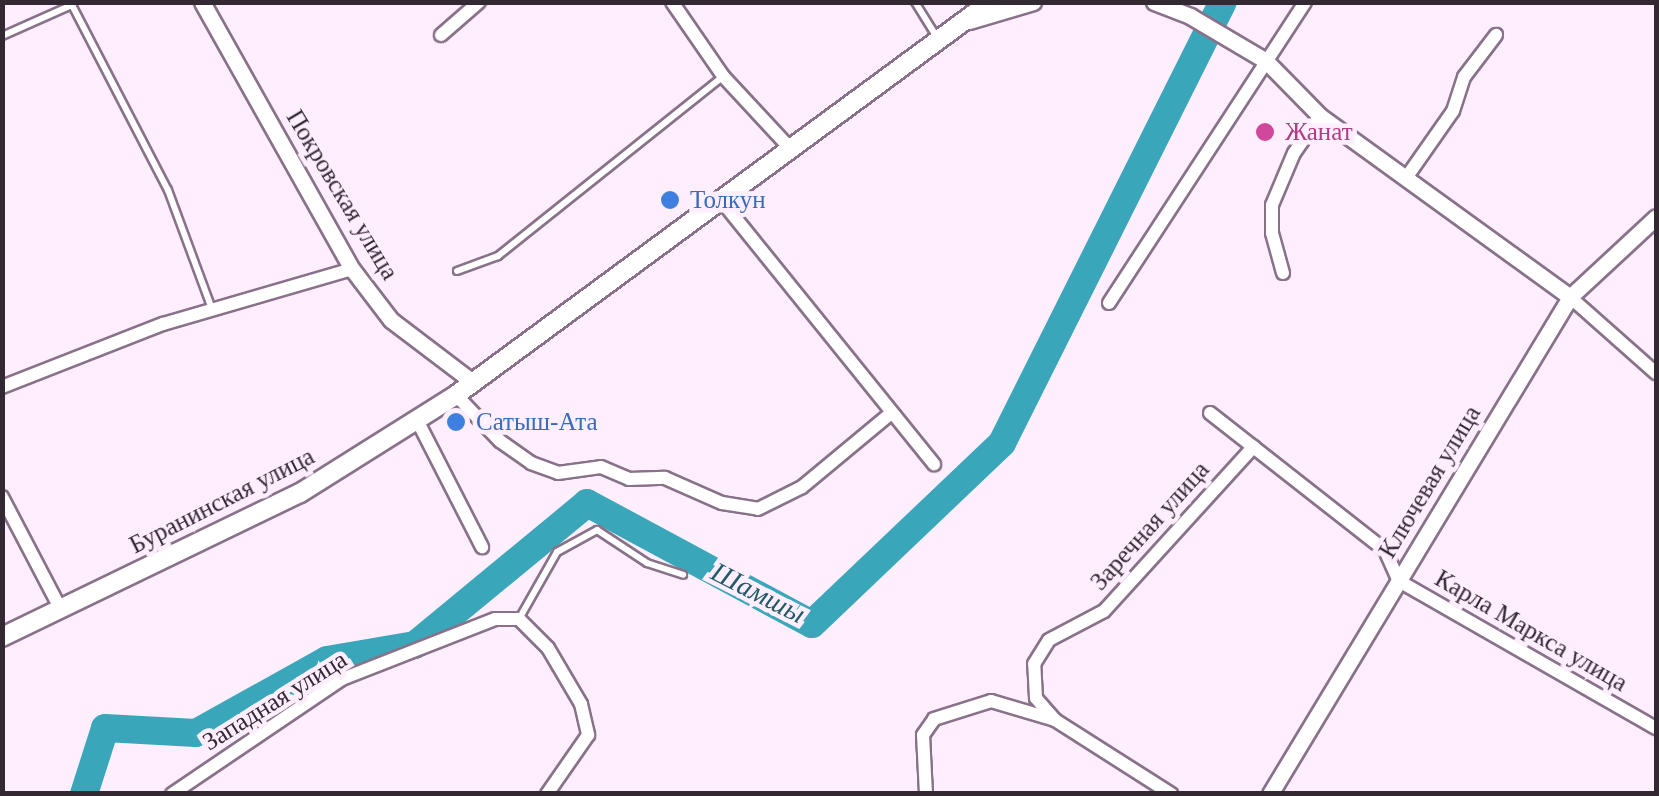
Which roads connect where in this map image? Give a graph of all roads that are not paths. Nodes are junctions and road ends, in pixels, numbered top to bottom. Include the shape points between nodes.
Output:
1 (202, 2) edge
2 (480, 2) edge
3 (672, 2) edge
4 (915, 2) edge
5 (990, 2) edge
6 (1033, 2) edge
7 (1154, 2) edge
8 (1305, 2) edge
9 (463, 7) edge
10 (960, 23) junction
11 (441, 35) dead end
12 (1496, 35) dead end
13 (2, 36) edge
14 (938, 39) junction
15 (1266, 61) junction
16 (723, 76) junction
17 (1320, 116) junction
18 (788, 147) junction
19 (1406, 178) junction
20 (720, 199) junction
21 (1656, 217) edge
22 (352, 269) junction
23 (457, 271) dead end
24 (1283, 273) dead end
25 (1570, 297) junction
26 (1110, 303) dead end
27 (212, 310) junction
28 (1656, 373) edge
29 (474, 383) junction
30 (2, 387) edge
31 (456, 395) junction
32 (1210, 412) dead end
33 (892, 413) junction
34 (417, 420) junction
35 (1253, 447) junction
36 (934, 464) dead end
37 (2, 496) edge
38 (482, 546) dead end
39 (683, 576) dead end
40 (1400, 581) junction
41 (61, 610) junction
42 (519, 618) junction
43 (2, 638) edge
44 (1054, 720) junction
45 (1656, 728) edge
46 (172, 794) edge
47 (546, 794) edge
48 (926, 794) edge
49 (1172, 794) edge
50 (1270, 794) edge

1 - 22 street, Покровская улица
2 - 9 street
3 - 16 street
4 - 14 lane
5 - 10 main road, Буранинская улица
6 - 10 street
7 - 15 street
8 - 15 street
9 - 11 street
10 - 14 main road, Буранинская улица
12 - 19 street
13 - 27 lane via 72,4 168,190
14 - 18 main road, Буранинская улица
15 - 17 street
15 - 26 street
16 - 18 street
16 - 23 lane via 498,256
17 - 19 street
17 - 24 street via 1294,152 1272,205
18 - 20 main road, Буранинская улица
19 - 25 street
20 - 29 main road, Буранинская улица
20 - 33 street
21 - 25 street, Ключевая улица
22 - 27 street
22 - 29 street, Покровская улица via 391,320
25 - 28 street
25 - 40 street, Ключевая улица
27 - 30 street
29 - 31 main road, Буранинская улица
31 - 33 street via 500,441 544,468 574,474 602,467 628,478 665,478 722,503 758,509 802,487
31 - 34 main road, Буранинская улица
32 - 35 street, Карла Маркса улица
33 - 36 street
34 - 38 street
34 - 41 main road, Буранинская улица via 300,493
35 - 40 street, Карла Маркса улица via 1385,550
35 - 44 street, Заречная улица via 1104,611 1049,640 1034,664 1036,698
37 - 41 street
39 - 42 lane via 596,530 557,552
40 - 45 street, Карла Маркса улица
40 - 50 street, Ключевая улица
41 - 43 main road, Буранинская улица
42 - 46 street, Западная улица via 494,619 342,680
42 - 47 street via 565,676 588,734
44 - 48 street via 991,701 934,719 923,735
44 - 49 street

